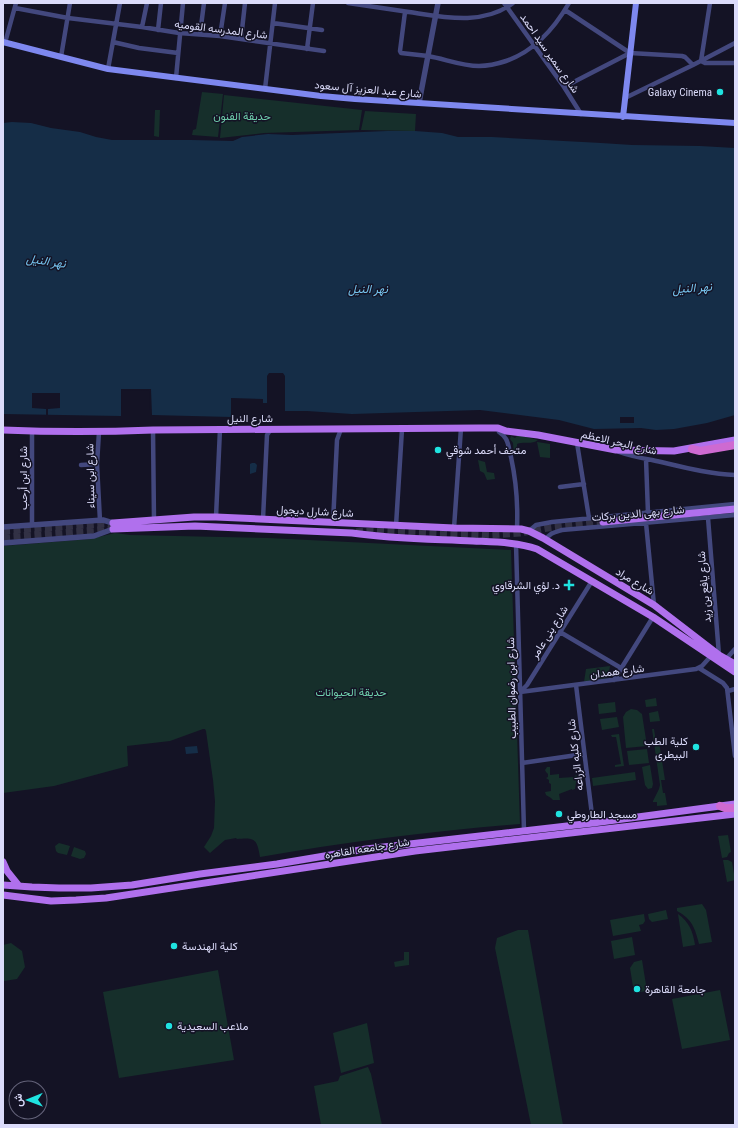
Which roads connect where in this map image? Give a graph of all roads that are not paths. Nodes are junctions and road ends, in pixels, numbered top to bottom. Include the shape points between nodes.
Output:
1 (70, 3) edge
2 (120, 3) edge
3 (147, 3) edge
4 (161, 3) edge
5 (183, 3) edge
6 (204, 3) edge
7 (225, 3) edge
8 (245, 3) edge
9 (275, 3) edge
10 (313, 3) edge
11 (348, 3) edge
12 (438, 3) edge
13 (512, 3) edge
14 (570, 3) edge
15 (636, 3) edge
16 (710, 3) edge
17 (506, 5) edge
18 (15, 6) edge
19 (385, 6) edge
20 (565, 10) junction
21 (405, 12) junction
22 (436, 16) junction
23 (68, 18) junction
24 (273, 23) junction
25 (117, 24) junction
26 (142, 27) junction
27 (310, 28) junction
28 (158, 30) junction
29 (322, 30) dead end
30 (179, 33) junction
31 (200, 34) junction
32 (220, 36) junction
33 (241, 39) junction
34 (4, 42) edge
35 (113, 42) junction
36 (270, 43) junction
37 (735, 43) edge
38 (534, 46) junction
39 (307, 49) junction
40 (324, 51) dead end
41 (178, 53) junction
42 (630, 53) junction
43 (428, 56) junction
44 (61, 57) junction
45 (701, 61) junction
46 (735, 63) edge
47 (693, 65) junction
48 (108, 69) junction
49 (176, 78) junction
50 (564, 87) junction
51 (265, 89) junction
52 (625, 98) junction
53 (419, 103) junction
54 (581, 114) junction
55 (623, 117) junction
56 (735, 123) edge
57 (461, 428) junction
58 (498, 428) junction
59 (220, 429) junction
60 (271, 429) junction
61 (341, 429) junction
62 (402, 429) junction
63 (3, 430) edge
64 (153, 430) junction
65 (32, 431) junction
66 (98, 432) junction
67 (735, 440) edge
68 (577, 443) junction
69 (735, 445) edge
70 (692, 448) junction
71 (616, 450) junction
72 (646, 459) junction
73 (97, 464) junction
74 (81, 465) dead end
75 (733, 476) edge
76 (584, 484) junction
77 (560, 487) dead end
78 (735, 504) edge
79 (735, 509) edge
80 (648, 513) junction
81 (735, 515) edge
82 (216, 517) junction
83 (589, 518) junction
84 (708, 518) junction
85 (263, 519) junction
86 (665, 519) junction
87 (100, 520) junction
88 (154, 521) junction
89 (603, 522) tunnel mouth
90 (333, 523) junction
91 (646, 523) junction
92 (32, 526) junction
93 (113, 526) junction
94 (396, 526) junction
95 (3, 527) edge
96 (454, 528) junction
97 (516, 528) junction
98 (500, 529) junction
99 (529, 531) junction
100 (545, 539) junction
101 (499, 542) junction
102 (3, 544) edge
103 (516, 544) junction
104 (537, 548) junction
105 (592, 581) junction
106 (654, 605) junction
107 (653, 617) junction
108 (560, 632) junction
109 (735, 649) edge
110 (719, 655) junction
111 (711, 656) junction
112 (732, 662) edge
113 (621, 668) junction
114 (699, 668) junction
115 (735, 672) edge
116 (614, 680) junction
117 (576, 685) junction
118 (735, 689) edge
119 (728, 691) junction
120 (520, 692) junction
121 (584, 754) junction
122 (735, 756) edge
123 (522, 762) junction
124 (735, 804) edge
125 (720, 806) junction
126 (735, 808) edge
127 (735, 814) edge
128 (593, 823) junction
129 (524, 831) junction
130 (366, 849) junction
131 (367, 858) junction
132 (3, 863) edge
133 (200, 874) junction
134 (201, 884) junction
135 (3, 885) edge
136 (19, 886) junction
137 (3, 895) edge

1 - 23 street
2 - 25 street
3 - 26 street
4 - 28 street
5 - 30 street
6 - 31 street
7 - 32 street
8 - 33 street
9 - 24 street
10 - 27 street
11 - 19 street
12 - 22 street
13 - 17 street
14 - 20 street
15 - 42 main road
16 - 45 street
17 - 22 street via 480,17
17 - 38 street, شارع سمير سيد احمد
18 - 23 street, شارع المدرسه القوميه
18 - 34 street
19 - 21 street
20 - 38 street via 550,31
20 - 42 street
21 - 22 street
21 - 43 street via 400,52
22 - 43 street
23 - 25 street, شارع المدرسه القوميه
23 - 44 street
24 - 27 street
24 - 36 street
25 - 26 street, شارع المدرسه القوميه
25 - 35 street
26 - 28 street, شارع المدرسه القوميه
27 - 29 street
27 - 39 street
28 - 30 street, شارع المدرسه القوميه
30 - 31 street, شارع المدرسه القوميه
30 - 41 street
31 - 32 street, شارع المدرسه القوميه
32 - 33 street, شارع المدرسه القوميه
33 - 36 street, شارع المدرسه القوميه
34 - 44 main road, شارع عبد العزيز آل سعود
35 - 41 street
35 - 48 street
36 - 39 street, شارع المدرسه القوميه
36 - 51 street
37 - 45 street
38 - 43 street via 500,63 481,66
38 - 50 street, شارع سمير سيد احمد
39 - 40 street, شارع المدرسه القوميه
41 - 49 street
42 - 47 street via 682,56
42 - 50 street
42 - 52 main road
43 - 53 street
44 - 48 main road, شارع عبد العزيز آل سعود
45 - 46 street
45 - 47 street
47 - 52 street
48 - 49 main road, شارع عبد العزيز آل سعود
49 - 51 main road, شارع عبد العزيز آل سعود
50 - 54 street, شارع سمير سيد احمد
51 - 53 main road, شارع عبد العزيز آل سعود
52 - 55 main road
53 - 54 main road, شارع عبد العزيز آل سعود
54 - 55 main road, شارع عبد العزيز آل سعود
55 - 56 main road, شارع عبد العزيز آل سعود
57 - 58 main road, شارع النيل
57 - 62 main road, شارع النيل
57 - 96 street
58 - 68 main road, شارع البحر الاعظم
58 - 97 street via 507,442 512,463 518,513
59 - 60 main road, شارع النيل
59 - 64 main road, شارع النيل
59 - 82 street
60 - 61 main road, شارع النيل
60 - 85 street via 267,435
61 - 62 main road, شارع النيل
61 - 90 street via 337,440
62 - 94 street
63 - 65 main road, شارع النيل
64 - 66 main road, شارع النيل
64 - 88 street
65 - 66 main road, شارع النيل
65 - 92 street, شارع ابن أرحب
66 - 73 street, شارع ابن سيناء
67 - 70 main road
68 - 71 main road, شارع البحر الاعظم
68 - 76 street
69 - 70 highway via 700,451
70 - 71 main road via 660,452
71 - 72 street, شارع البحر الاعظم
72 - 75 street, شارع البحر الاعظم
72 - 80 street
73 - 74 street
73 - 87 street, شارع ابن سيناء
76 - 77 street
76 - 83 street
78 - 80 street
79 - 86 main road, شارع بهى الدين بركات
80 - 83 street
81 - 84 street, شارع بهى الدين بركات
82 - 85 main road, شارع شارل ديجول
82 - 88 main road, شارع شارل ديجول
83 - 99 street via 547,522 534,526
84 - 86 street, شارع بهى الدين بركات
84 - 110 street, شارع يافع بن زيد
85 - 90 main road, شارع شارل ديجول
86 - 89 main road, شارع بهى الدين بركات
86 - 91 street, شارع بهى الدين بركات
87 - 92 street
87 - 93 street via 107,521
88 - 93 main road, شارع شارل ديجول
90 - 94 main road, شارع شارل ديجول
91 - 100 street, شارع بهى الدين بركات via 557,531
91 - 106 street
92 - 95 street
93 - 101 main road, شارع شارل ديجول via 195,526
93 - 102 street via 94,536
94 - 96 main road, شارع شارل ديجول
96 - 98 main road, شارع شارل ديجول
97 - 98 main road, شارع شارل ديجول
97 - 99 main road, شارع مراد
98 - 101 main road via 502,536
99 - 100 main road, شارع مراد
100 - 104 main road via 538,543
100 - 106 main road, شارع مراد
101 - 103 main road, شارع شارل ديجول
103 - 104 main road, شارع مراد
103 - 120 street, شارع ابن رضوان الطبيب
104 - 105 main road, شارع مراد
105 - 107 main road, شارع مراد
105 - 108 street, شارع بنى عامر
106 - 110 main road, شارع مراد
107 - 111 main road, شارع مراد
107 - 113 street
108 - 113 street
108 - 120 street, شارع بنى عامر
109 - 112 street
110 - 112 main road, شارع مراد
111 - 114 street
111 - 115 main road, شارع مراد
113 - 116 street
114 - 116 street, شارع همدان
114 - 119 street via 722,683
116 - 117 street, شارع همدان
117 - 120 street, شارع همدان
117 - 121 street, شارع كليه الزراعه
118 - 119 street
119 - 122 street
120 - 123 street, شارع ابن رضوان الطبيب
121 - 123 street
121 - 128 street, شارع كليه الزراعه
123 - 129 street, شارع ابن رضوان الطبيب
124 - 125 main road, شارع جامعه القاهره
125 - 126 highway
125 - 128 main road, شارع جامعه القاهره
127 - 131 main road, شارع جامعه القاهره
128 - 129 main road, شارع جامعه القاهره
129 - 130 main road, شارع جامعه القاهره
130 - 131 main road
130 - 133 main road, شارع جامعه القاهره
131 - 134 main road, شارع جامعه القاهره
132 - 136 main road
133 - 134 main road
133 - 136 main road, شارع جامعه القاهره via 109,887
134 - 137 main road, شارع جامعه القاهره via 76,900 39,900
135 - 136 main road, شارع جامعه القاهره

